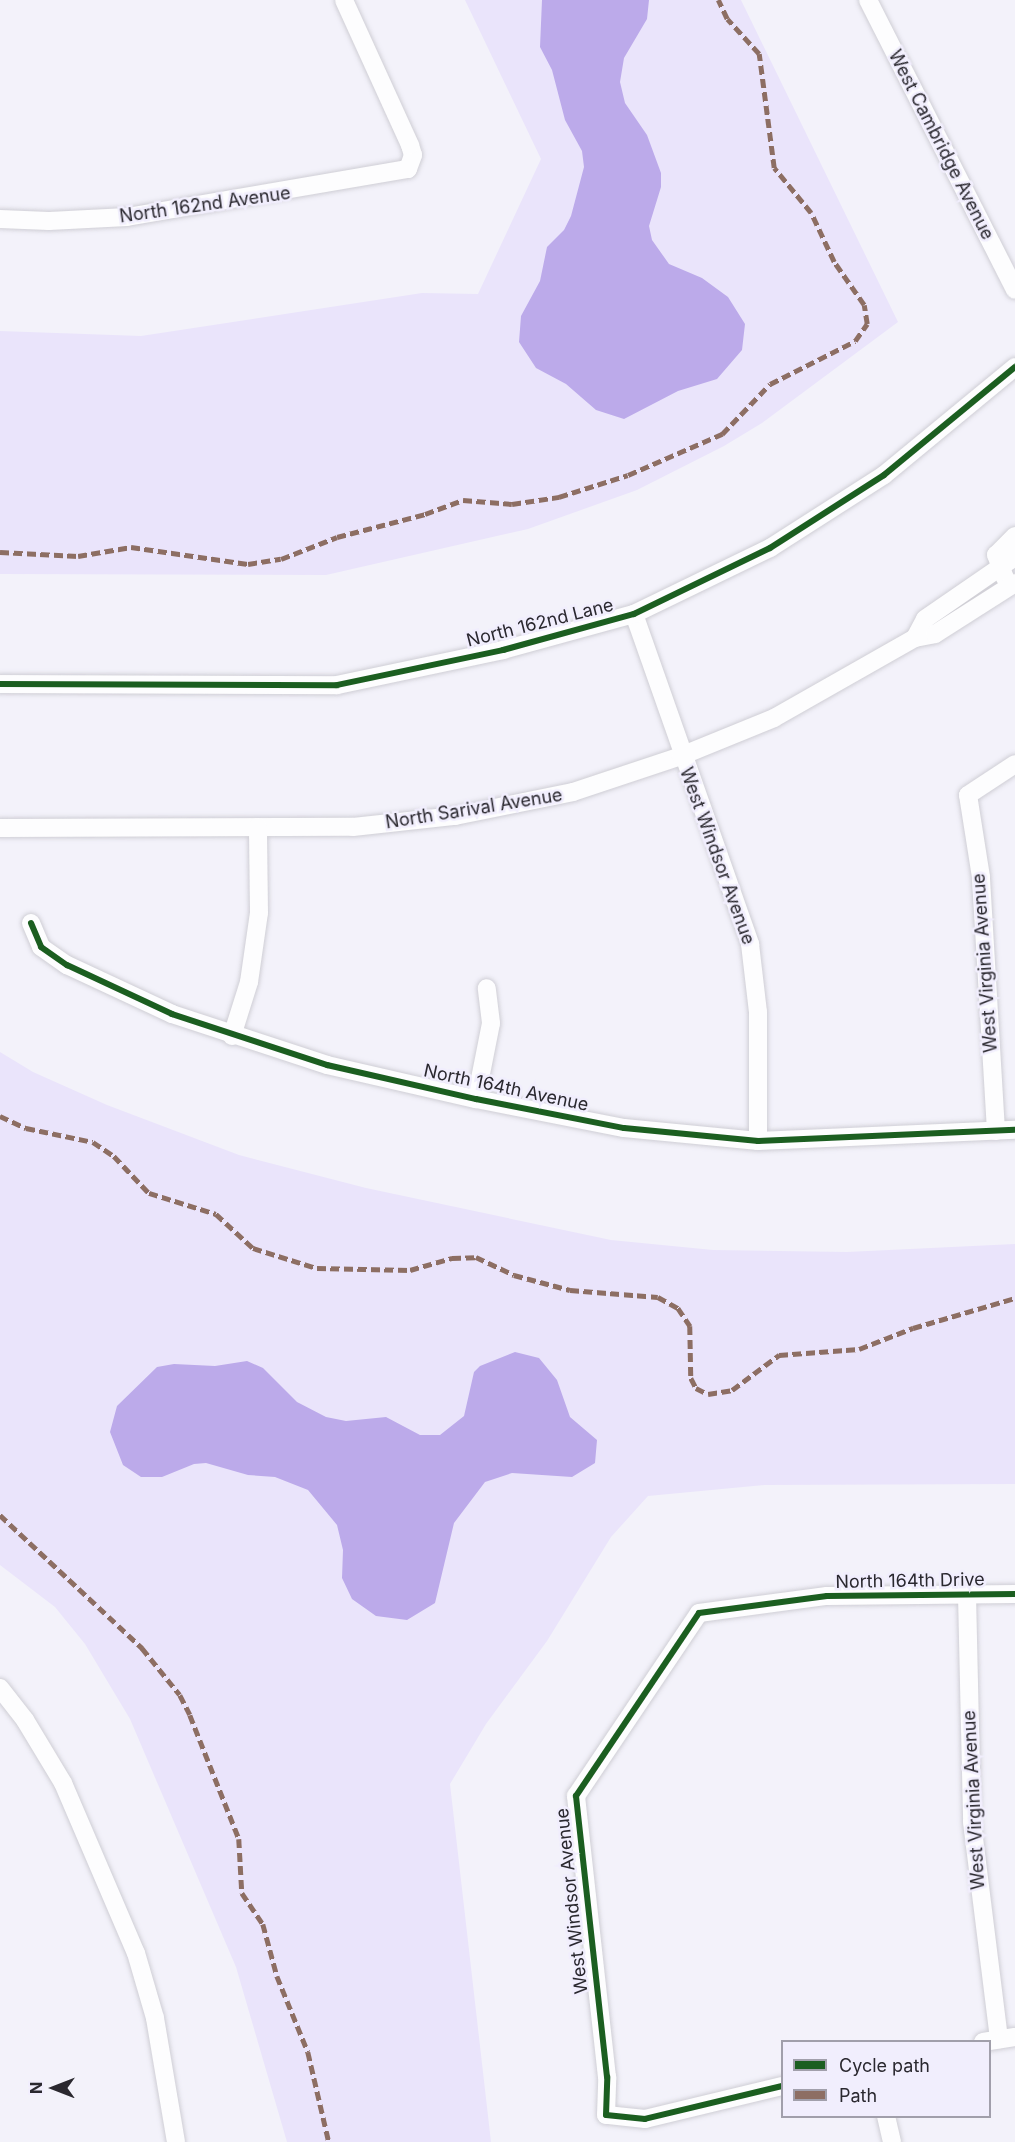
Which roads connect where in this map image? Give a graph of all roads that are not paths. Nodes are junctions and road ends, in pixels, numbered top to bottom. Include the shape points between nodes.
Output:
1 (344, 0) edge
2 (868, 0) edge
3 (0, 219) edge
4 (1015, 290) edge
5 (1015, 367) edge
6 (1015, 536) edge
7 (1015, 557) edge
8 (1008, 579) edge
9 (634, 614) junction
10 (0, 684) edge
11 (681, 756) junction
12 (1015, 764) edge
13 (258, 827) junction
14 (0, 828) edge
15 (31, 923) dead end
16 (487, 988) dead end
17 (232, 1036) junction
18 (476, 1099) junction
19 (1015, 1130) edge
20 (996, 1131) junction
21 (758, 1141) junction
22 (1015, 1594) edge
23 (968, 1595) junction
24 (699, 1613) joint
25 (0, 1688) edge
26 (999, 2039) edge
27 (781, 2086) edge
28 (886, 2118) edge
29 (176, 2142) edge
30 (892, 2142) edge

1 - 3 street, North 162nd Avenue via 410,144 413,155 408,170 127,217
2 - 4 street, West Cambridge Avenue
5 - 9 street, North 162nd Lane via 884,475 770,548
6 - 8 street via 996,555
7 - 8 street, North Sarival Avenue
8 - 11 street, North Sarival Avenue via 967,600 935,634 915,638 774,718
9 - 10 street, North 162nd Lane via 503,650 337,685
9 - 11 street, West Windsor Avenue
11 - 13 street, North Sarival Avenue via 573,792 455,816 353,827
11 - 21 street, West Windsor Avenue via 750,944 758,1012
12 - 20 street, West Virginia Avenue via 968,795 981,877
13 - 14 street, North Sarival Avenue
13 - 17 street via 259,913 249,982
15 - 17 street, North 164th Avenue via 41,947 67,965 172,1014
16 - 18 street via 491,1023
17 - 18 street, North 164th Avenue via 327,1065
18 - 21 street, North 164th Avenue via 624,1128
19 - 20 street, North 164th Avenue
20 - 21 street, North 164th Avenue
22 - 23 street, North 164th Drive
23 - 24 street, North 164th Drive via 827,1596
23 - 26 street, West Virginia Avenue via 972,1822
24 - 27 street, West Windsor Avenue via 576,1796 607,2077 606,2115 645,2119
25 - 29 street via 25,1720 63,1784 136,1953 155,2018
28 - 30 street

